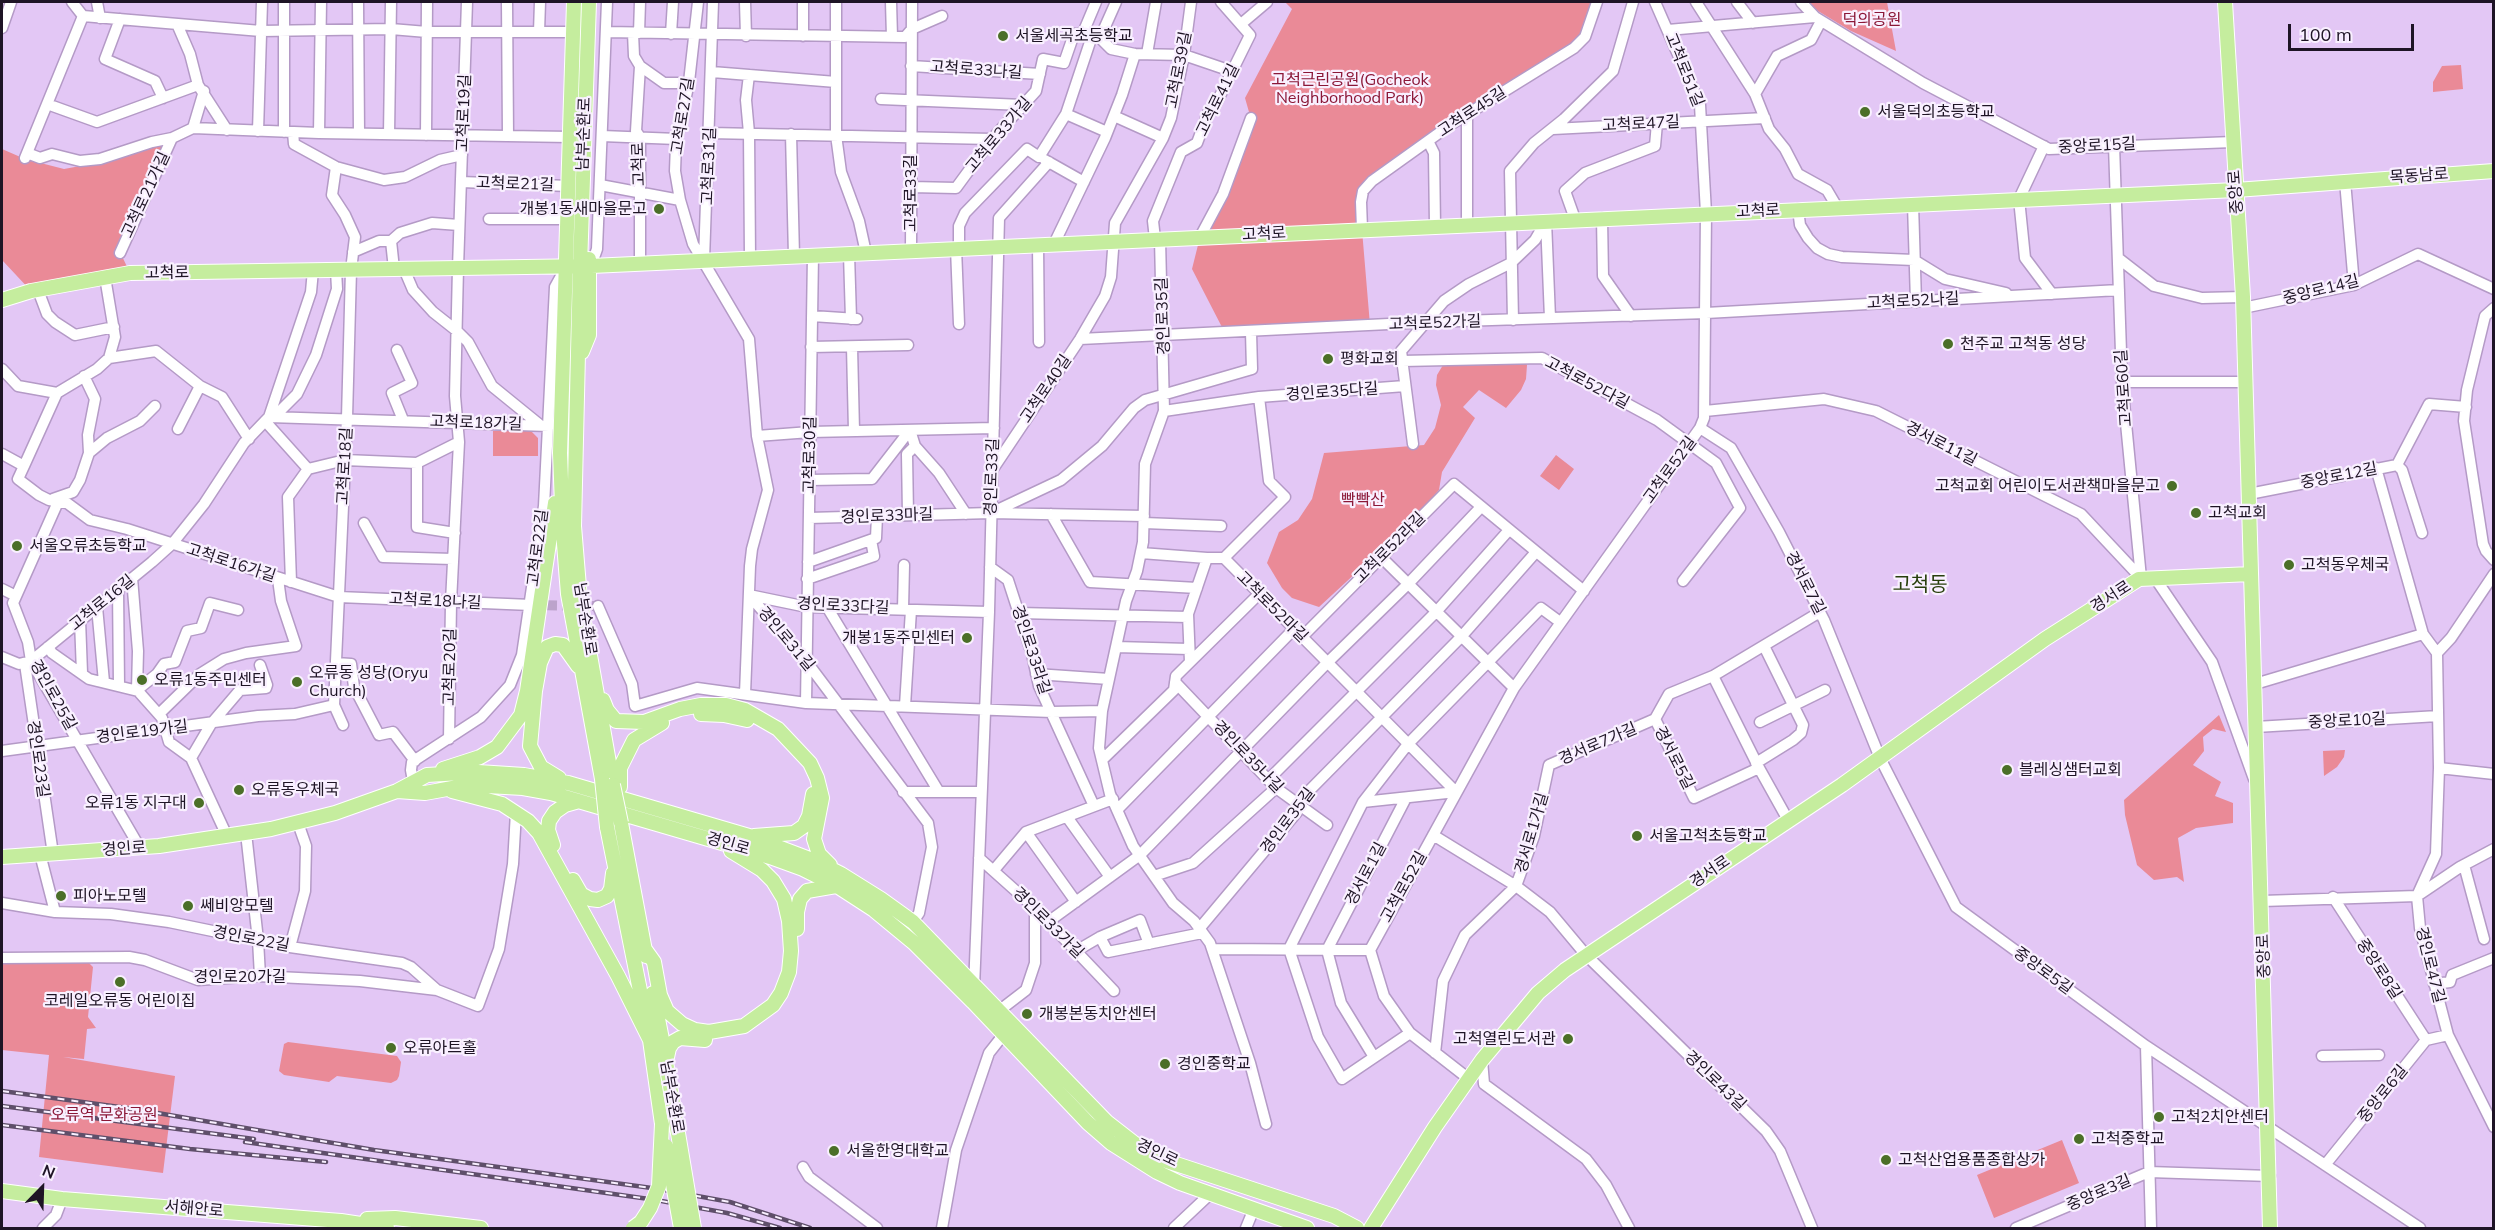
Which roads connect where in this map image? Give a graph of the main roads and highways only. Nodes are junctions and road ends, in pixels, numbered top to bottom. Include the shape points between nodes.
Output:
1 (574, 2) edge
2 (589, 2) edge
3 (2225, 2) edge
4 (2493, 171) edge
5 (2236, 190) junction
6 (579, 266) junction
7 (2, 300) edge
8 (560, 453) junction
9 (2251, 574) junction
10 (587, 670) junction
11 (427, 775) junction
12 (568, 783) junction
13 (612, 783) junction
14 (441, 788) junction
15 (397, 791) junction
16 (579, 801) junction
17 (749, 836) junction
18 (714, 840) junction
19 (2, 857) edge
20 (614, 862) junction
21 (839, 880) junction
22 (644, 948) junction
23 (650, 1040) junction
24 (666, 1062) junction
25 (662, 1124) junction
26 (2, 1191) edge
27 (341, 1221) junction
28 (387, 1228) edge
29 (482, 1228) edge
30 (633, 1228) edge
31 (681, 1228) edge
32 (694, 1228) edge
33 (1307, 1228) edge
34 (1357, 1228) edge
35 (1371, 1228) edge
36 (2270, 1228) edge

1 - 6 main road, 남부순환로 via 568,219
2 - 6 main road, 남부순환로
3 - 5 main road, 중앙로
4 - 5 main road, 목동남로
5 - 6 main road, 고척로
5 - 9 main road, 중앙로
6 - 7 main road, 고척로 via 130,273
6 - 8 main road, 남부순환로
6 - 10 main road, 남부순환로 via 574,526
8 - 10 main road, 남부순환로 via 568,594
8 - 11 main road via 551,544 521,715 497,747
9 - 35 main road, 경서로 via 2140,579 2045,639 1880,758 1586,955 1538,993 1482,1060
9 - 36 main road, 중앙로
10 - 12 main road via 563,645 555,644 544,652 535,692 530,746 541,767
10 - 13 main road, 남부순환로
10 - 21 main road via 616,721 644,722 681,709 726,705 745,710 778,729 810,763 817,778 822,798 814,839 819,854
11 - 12 main road, 경인로 via 478,772
11 - 15 main road, 경인로
12 - 17 main road, 경인로
13 - 17 main road via 633,740 646,732 685,716 742,718 774,735 791,750 803,766 813,793 809,816 794,833
13 - 20 main road, 남부순환로, bridge via 607,827
13 - 22 main road, 남부순환로, bridge
14 - 15 main road, 경인로 via 425,793
14 - 16 main road, 경인로 via 522,788
14 - 23 main road via 502,804 539,833
15 - 19 main road, 경인로 via 335,813 246,833 140,848
16 - 18 main road, 경인로
16 - 20 main road via 555,812 548,830 581,894 598,900 607,896
17 - 21 main road, 경인로 via 815,861
18 - 21 main road, 경인로
18 - 22 main road via 762,870 784,898 791,951 781,993 773,1005 744,1026 710,1032 695,1030 667,1011 654,962
20 - 23 main road, 남부순환로
21 - 24 main road via 807,891 800,900 795,973 778,1010 746,1034 727,1040 680,1038 669,1048
21 - 33 main road, 경인로 via 914,943 1111,1143 1157,1172 1209,1195
21 - 34 main road, 경인로 via 881,899 913,922 1107,1122 1134,1143 1164,1160 1334,1216
22 - 24 main road, 남부순환로
23 - 25 main road, 남부순환로
24 - 32 main road, 남부순환로, bridge
25 - 30 main road, bridge via 659,1186 650,1208
25 - 31 main road, 남부순환로, bridge
26 - 27 main road, 서해안로
27 - 28 main road, 서해안로
27 - 29 main road via 394,1218

